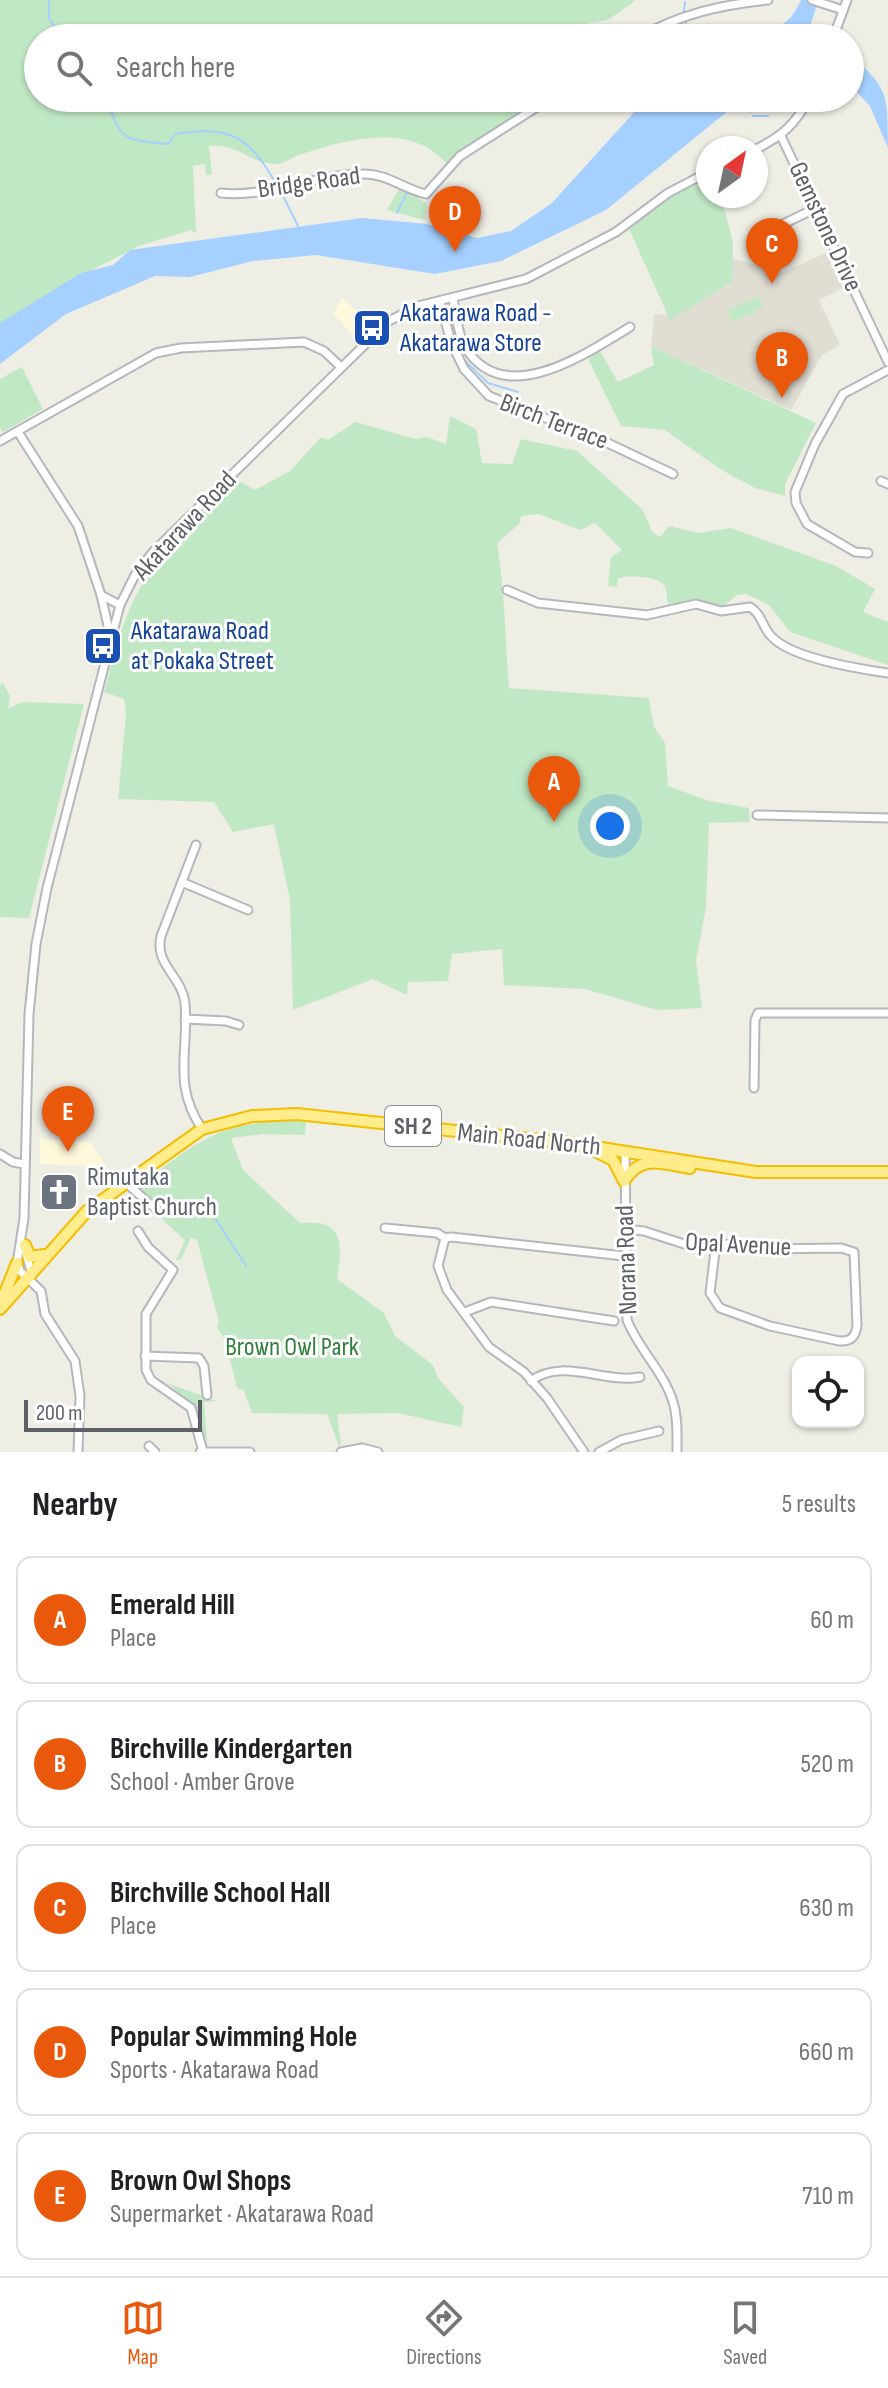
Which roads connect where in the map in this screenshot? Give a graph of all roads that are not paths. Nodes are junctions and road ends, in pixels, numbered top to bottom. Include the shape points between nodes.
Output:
1 (768, 0) edge
2 (812, 0) edge
3 (847, 0) edge
4 (731, 1) edge
5 (843, 10) junction
6 (667, 24) edge
7 (838, 24) edge
8 (529, 112) edge
9 (801, 112) edge
10 (781, 136) junction
11 (768, 143) edge
12 (696, 178) edge
13 (221, 193) dead end
14 (816, 208) junction
15 (773, 229) dead end
16 (453, 299) junction
17 (440, 302) junction
18 (630, 327) dead end
19 (888, 362) edge
20 (341, 367) junction
21 (888, 370) edge
22 (18, 432) junction
23 (0, 441) edge
24 (673, 474) dead end
25 (868, 553) dead end
26 (507, 590) dead end
27 (101, 595) junction
28 (120, 605) junction
29 (112, 641) junction
30 (888, 673) edge
31 (757, 815) dead end
32 (888, 818) edge
33 (196, 845) dead end
34 (184, 883) junction
35 (248, 910) dead end
36 (888, 1013) edge
37 (185, 1019) junction
38 (239, 1025) dead end
39 (754, 1088) dead end
40 (202, 1129) junction
41 (582, 1146) junction
42 (625, 1151) junction
43 (0, 1154) edge
44 (24, 1164) junction
45 (720, 1168) junction
46 (888, 1172) edge
47 (624, 1181) junction
48 (125, 1182) junction
49 (159, 1212) dead end
50 (385, 1228) dead end
51 (624, 1229) junction
52 (138, 1231) dead end
53 (23, 1232) junction
54 (445, 1238) junction
55 (716, 1243) junction
56 (25, 1245) junction
57 (44, 1255) junction
58 (624, 1256) junction
59 (17, 1263) junction
60 (28, 1274) junction
61 (0, 1307) edge
62 (465, 1312) junction
63 (614, 1321) dead end
64 (145, 1356) junction
65 (640, 1377) dead end
66 (531, 1381) junction
67 (207, 1395) dead end
68 (659, 1431) dead end
69 (237, 1451) edge
70 (78, 1452) edge
71 (201, 1452) edge
72 (250, 1452) edge
73 (341, 1452) edge
74 (378, 1452) edge
75 (584, 1452) edge
76 (599, 1452) edge
77 (677, 1452) edge

1 - 4 street
2 - 5 street
3 - 5 street
4 - 6 street
5 - 7 street
8 - 13 street, Bridge Road via 460,156 426,194 378,175
9 - 10 street
10 - 11 street
10 - 14 street, Gemstone Drive
12 - 16 street, Akatarawa Road via 616,232 534,275
14 - 15 street
14 - 19 street, Gemstone Drive
16 - 17 street, Akatarawa Road
16 - 18 street via 464,346 478,363 500,375 558,367
17 - 20 street, Akatarawa Road via 398,315
17 - 24 street, Birch Terrace via 464,369 489,396
20 - 22 street via 304,342 166,350
20 - 28 street, Akatarawa Road via 153,552
21 - 25 street via 843,394 795,492 807,524 855,552
22 - 23 street
22 - 27 street via 78,526
26 - 30 street via 538,603 647,615 696,604 721,611 750,607 772,638 790,648
27 - 28 street
27 - 29 street
28 - 29 street, Akatarawa Road
29 - 44 street, Akatarawa Road via 36,944
31 - 32 street
33 - 34 street
34 - 35 street
34 - 37 street via 159,952 182,991
36 - 39 street via 758,1013
37 - 38 street
37 - 40 street via 184,1097
40 - 41 highway, Main Road North / SH 2 via 252,1116 297,1114
40 - 48 highway, Main Road North / SH 2
41 - 42 highway, Main Road North / SH 2
41 - 47 highway via 613,1160
42 - 45 highway, Main Road North / SH 2
42 - 47 street, Norana Road
43 - 44 street
44 - 53 street, Akatarawa Road
45 - 46 highway, Main Road North / SH 2 via 803,1175
45 - 47 highway via 645,1162
47 - 51 street, Norana Road
48 - 49 street
48 - 57 highway, Main Road North / SH 2
50 - 54 street
51 - 55 street, Opal Avenue via 684,1244
51 - 58 street, Norana Road
52 - 64 street via 173,1270 148,1310
53 - 56 street, Akatarawa Road
53 - 59 street, Akatarawa Road
54 - 58 street
54 - 62 street via 440,1276
55 - 55 street, Opal Avenue via 854,1252 857,1331 852,1339 770,1326 716,1306 710,1293
56 - 57 highway via 30,1257
56 - 60 street, Akatarawa Road
57 - 60 highway, Main Road North / SH 2
58 - 77 street, Norana Road via 627,1320 671,1395
59 - 60 street
59 - 61 highway
60 - 61 highway, SH 2
60 - 70 street via 41,1291 45,1314 75,1361
62 - 63 street via 491,1302
62 - 66 street via 489,1347
64 - 67 street via 199,1358
64 - 71 street via 149,1377 191,1408
65 - 66 street via 626,1380 558,1370
66 - 75 street
68 - 76 street via 621,1440
69 - 71 street
69 - 72 street
73 - 74 street

